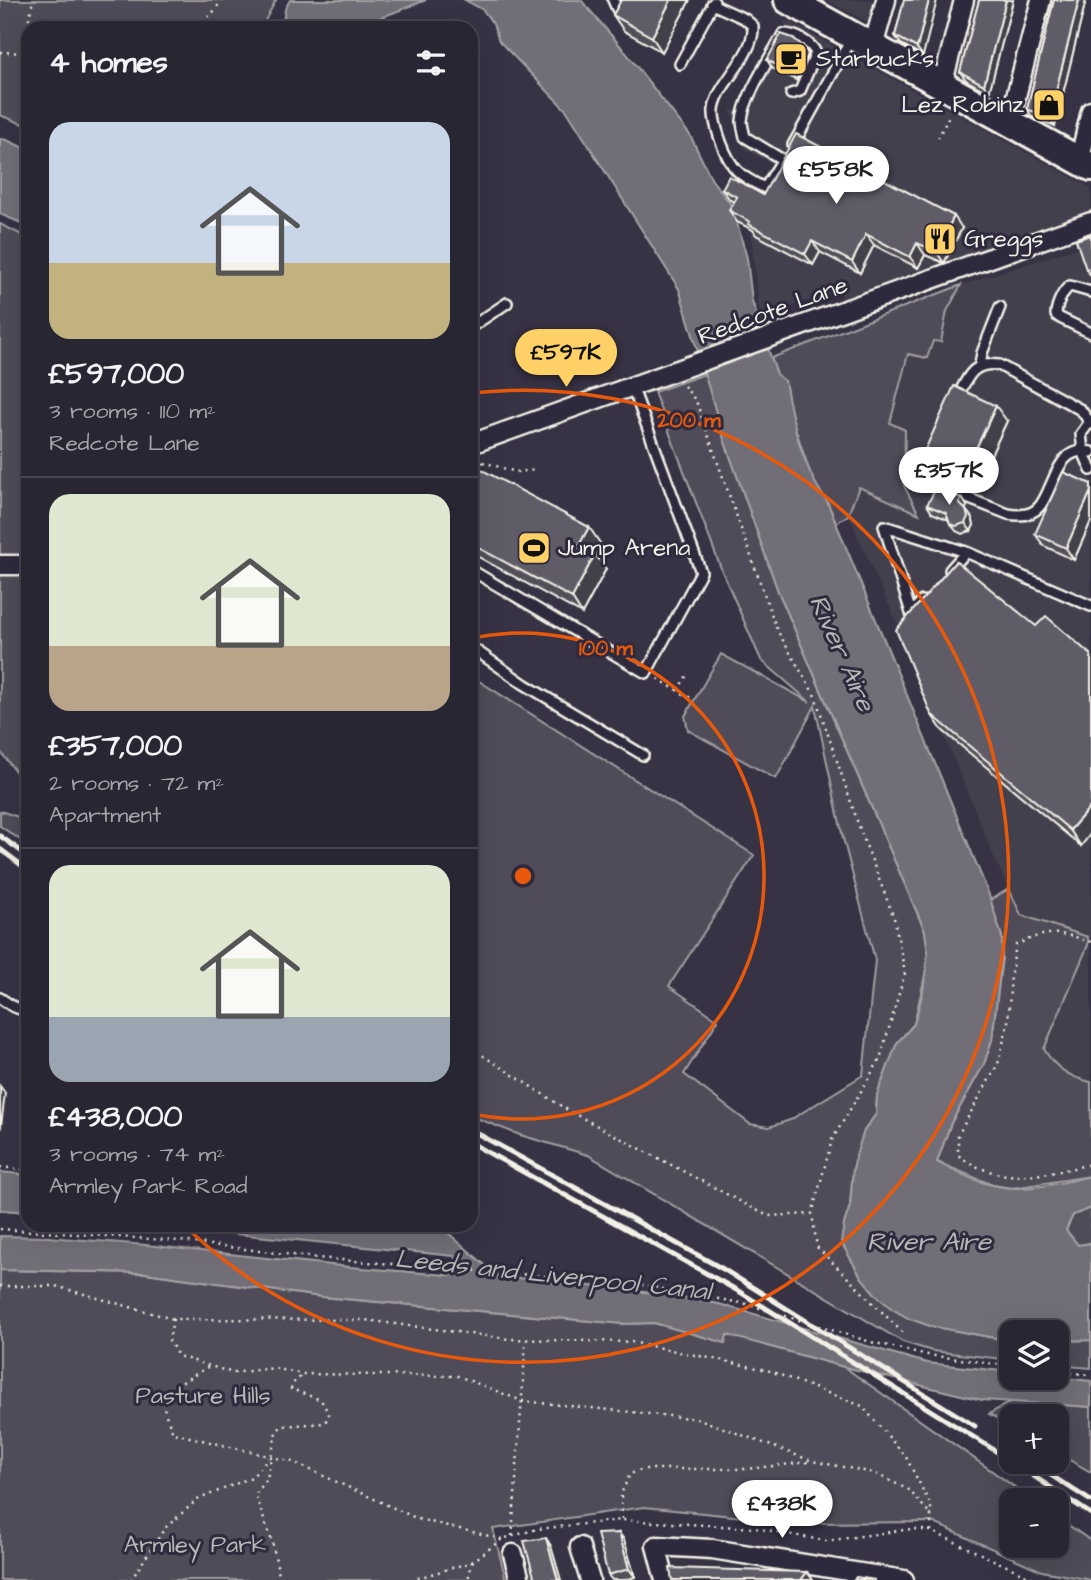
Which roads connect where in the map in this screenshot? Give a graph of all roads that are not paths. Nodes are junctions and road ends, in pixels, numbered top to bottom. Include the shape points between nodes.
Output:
1 (788, 0) edge
2 (886, 0) edge
3 (964, 0) edge
4 (1041, 0) edge
5 (714, 2) edge
6 (863, 42) junction
7 (680, 64) dead end
8 (950, 90) junction
9 (791, 94) dead end
10 (1091, 111) edge
11 (1009, 123) junction
12 (783, 160) junction
13 (1085, 165) edge
14 (1091, 222) edge
15 (1091, 292) edge
16 (507, 303) dead end
17 (1000, 307) dead end
18 (478, 322) edge
19 (1091, 333) edge
20 (980, 365) junction
21 (632, 386) junction
22 (953, 407) edge
23 (1090, 422) edge
24 (478, 441) edge
25 (935, 442) edge
26 (1087, 451) edge
27 (1091, 470) edge
28 (966, 552) junction
29 (0, 565) edge
30 (21, 565) edge
31 (478, 574) edge
32 (938, 582) edge
33 (929, 593) edge
34 (1091, 606) edge
35 (478, 652) edge
36 (643, 755) dead end
37 (0, 998) edge
38 (21, 1009) edge
39 (512, 1545) road end
40 (580, 1547) dead end
41 (838, 1575) edge
42 (520, 1580) edge
43 (590, 1580) edge
44 (665, 1580) edge
45 (904, 1580) edge

1 - 6 main road
2 - 6 street
3 - 8 street
4 - 11 street
5 - 7 lane
5 - 12 lane via 753,26 743,57 714,107 729,160 736,171 765,188
6 - 8 main road
6 - 12 lane
8 - 11 main road
9 - 12 lane via 800,91 816,53 803,41 783,34 750,95 741,123 745,137
10 - 13 street
11 - 13 main road
14 - 21 street, Redcote Lane
15 - 19 lane via 1066,288 1055,311 1059,318
16 - 18 lane
17 - 20 lane
20 - 22 lane
20 - 23 lane via 999,365 1081,410
21 - 24 street, Redcote Lane
21 - 31 lane via 701,572 646,673
23 - 26 lane via 1081,434
25 - 26 lane via 923,465 926,482 1021,516 1039,508 1063,461 1074,452
26 - 27 lane
28 - 32 lane
28 - 33 lane via 884,526 911,613
28 - 34 lane
29 - 30 street
35 - 36 lane
37 - 38 lane
39 - 42 street
40 - 43 street
41 - 44 street via 712,1549 656,1546
41 - 45 street

